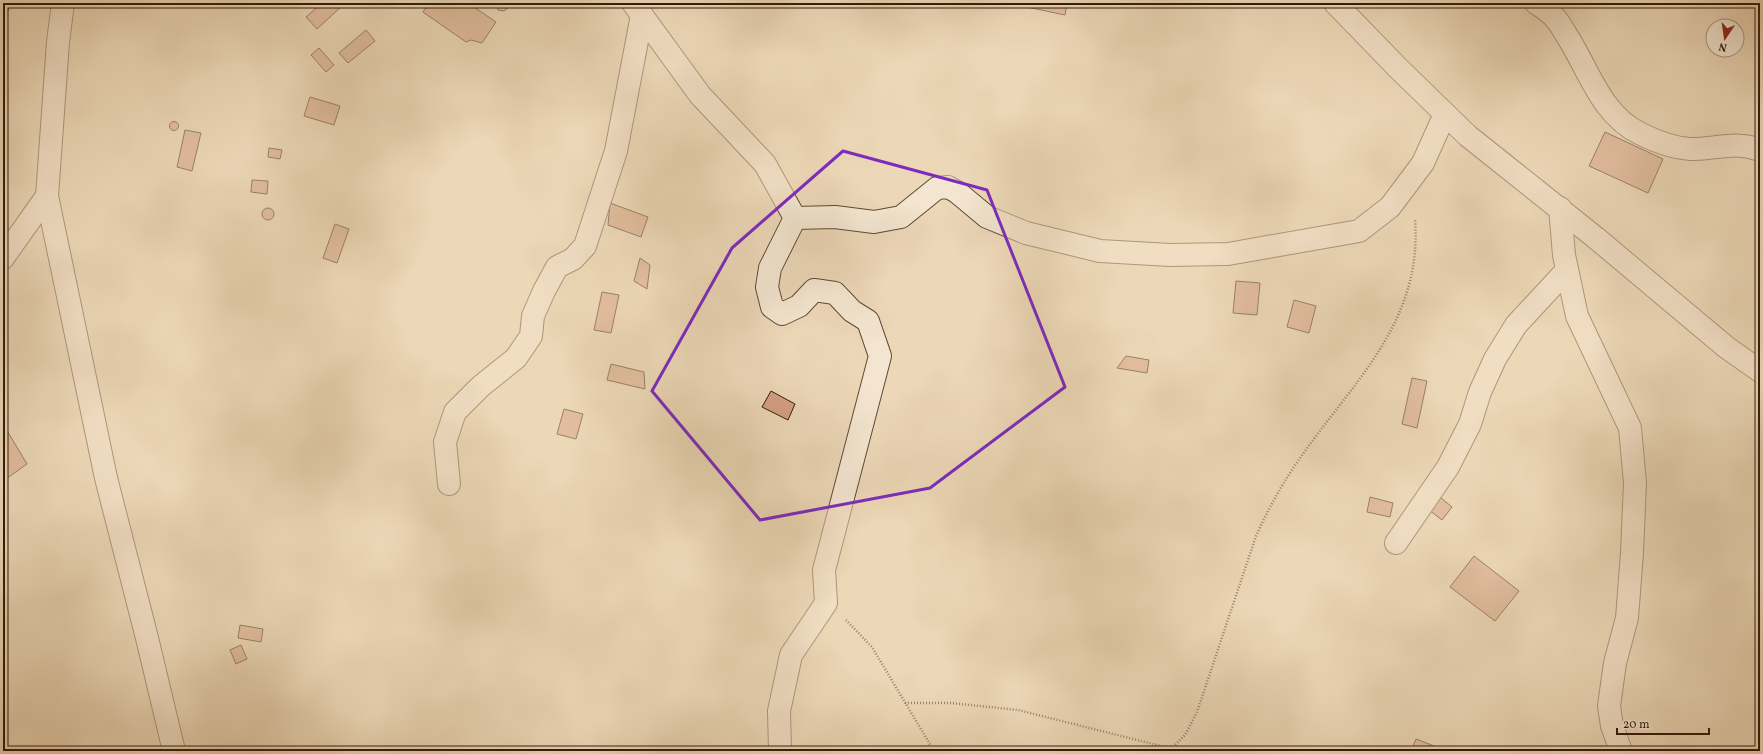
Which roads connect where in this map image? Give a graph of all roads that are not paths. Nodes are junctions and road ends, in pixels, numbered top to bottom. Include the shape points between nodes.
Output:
1 (63, 3) edge
2 (1335, 3) edge
3 (1536, 3) edge
4 (638, 9) edge
5 (1445, 114) junction
6 (1760, 150) edge
7 (47, 196) junction
8 (1560, 208) junction
9 (795, 218) junction
10 (3, 258) edge
11 (1567, 270) junction
12 (1760, 371) edge
13 (449, 484) dead end
14 (1396, 543) dead end
15 (174, 751) edge
16 (780, 751) edge
17 (1621, 751) edge

1 - 7 street
2 - 5 street
3 - 6 street via 1556,18 1597,91 1607,106 1625,124 1641,134 1678,147 1691,149 1733,145
4 - 9 street via 700,95 765,164
4 - 13 street via 616,152 585,246 573,259 557,267 533,316 531,336 516,358 481,386 455,412 445,442
5 - 8 street via 1468,136
5 - 9 street via 1423,163 1412,178 1390,207 1359,231 1228,254 1170,255 1100,251 1026,233 987,217 948,187 937,188 901,217 874,222 835,217
7 - 10 street
7 - 15 street via 106,478
8 - 11 street
8 - 12 street via 1726,347
9 - 16 street via 770,268 767,287 772,307 782,314 799,306 814,290 835,293 852,311 868,321 880,356 824,570 826,604 791,655 779,710
11 - 14 street via 1516,325 1495,359 1480,392 1470,424 1448,467
11 - 17 street via 1577,316 1630,428 1635,483 1632,553 1627,618 1615,663 1609,706 1612,726

